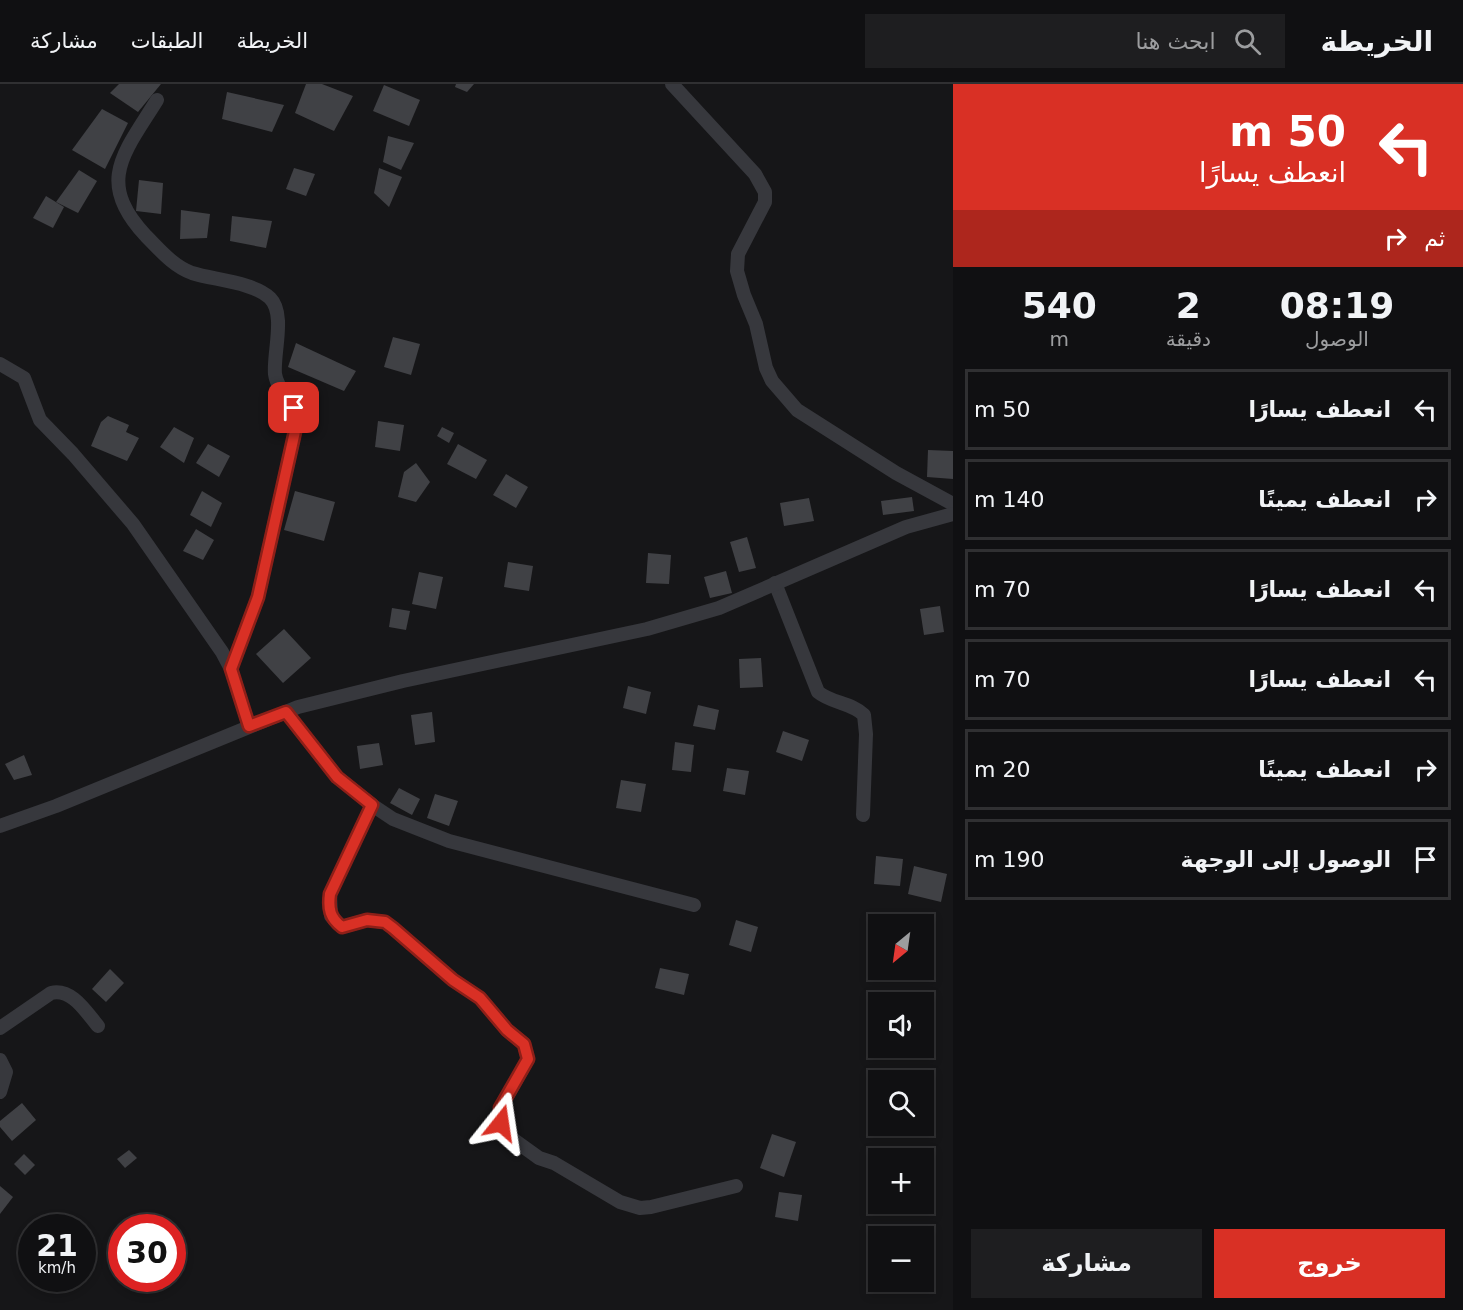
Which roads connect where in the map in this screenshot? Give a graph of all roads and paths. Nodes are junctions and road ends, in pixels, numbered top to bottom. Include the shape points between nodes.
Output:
1 (672, 84) edge
2 (157, 100) dead end
3 (0, 364) edge
4 (953, 504) edge
5 (953, 513) edge
6 (775, 583) junction
7 (231, 669) junction
8 (286, 712) junction
9 (249, 726) junction
10 (372, 805) junction
11 (863, 815) dead end
12 (0, 826) edge
13 (694, 905) dead end
14 (98, 1026) dead end
15 (0, 1028) edge
16 (0, 1060) edge
17 (0, 1092) edge
18 (736, 1186) dead end

1 - 4 street via 755,174 765,192 765,202 738,254 737,271 772,381 797,410
2 - 7 street via 124,153 118,172 124,208 157,248 181,268 270,298 277,310 275,376 298,418 258,597
3 - 7 street via 24,378 40,420 133,524
5 - 6 street via 906,527
6 - 8 street via 719,608 647,628 403,681
6 - 11 street via 818,692 864,715
7 - 9 street
8 - 9 street
8 - 10 street via 337,777
9 - 12 street
10 - 13 street via 393,819 449,841
10 - 18 street via 330,894 331,916 342,927 367,920 385,922 453,980 475,993 524,1044 528,1059 500,1108 507,1135 539,1158 631,1206 651,1207
14 - 15 street via 70,995 57,992
16 - 17 street via 6,1072

